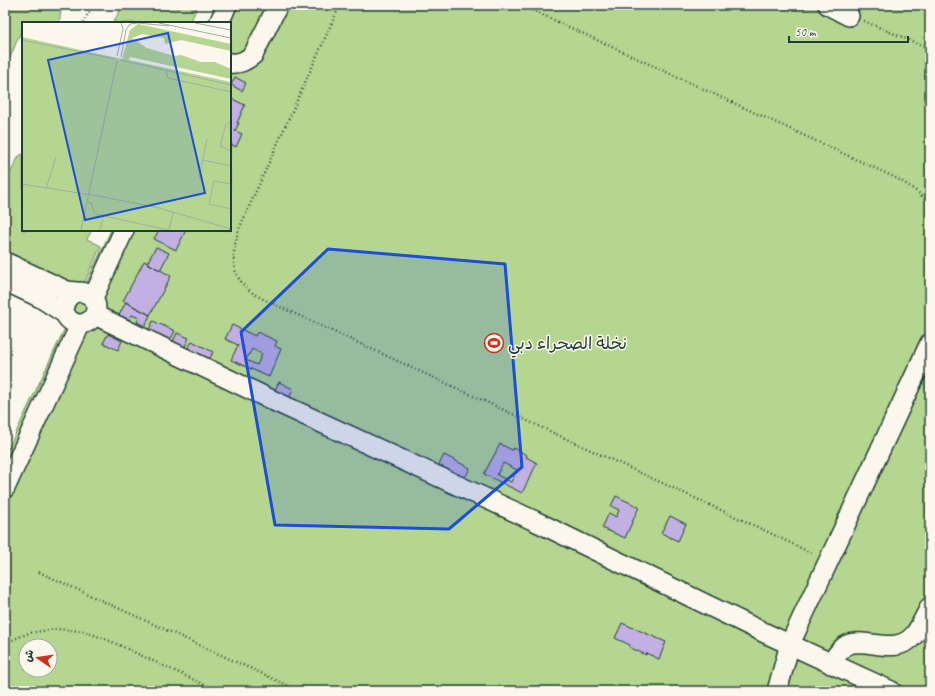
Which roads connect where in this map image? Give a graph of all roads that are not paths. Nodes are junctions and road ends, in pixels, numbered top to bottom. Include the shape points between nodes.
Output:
1 (227, 5) edge
2 (278, 5) edge
3 (828, 5) edge
4 (849, 16) road end
5 (219, 22) edge
6 (231, 63) edge
7 (124, 231) edge
8 (5, 262) edge
9 (5, 281) edge
10 (76, 292) junction
11 (64, 313) junction
12 (90, 313) junction
13 (930, 343) edge
14 (5, 488) edge
15 (930, 607) edge
16 (790, 644) junction
17 (831, 664) junction
18 (777, 691) edge
19 (891, 691) edge

1 - 5 street
2 - 6 street via 253,55 246,61
3 - 4 street
7 - 12 street
8 - 10 street via 67,291
9 - 11 street via 41,298
10 - 11 street via 66,300
10 - 12 street via 83,291 89,294
11 - 12 street via 73,323
12 - 14 street
12 - 16 street via 535,521
13 - 16 street
15 - 17 street via 914,635 905,642 894,646 853,643 846,645
16 - 17 street
16 - 18 street
17 - 19 street

